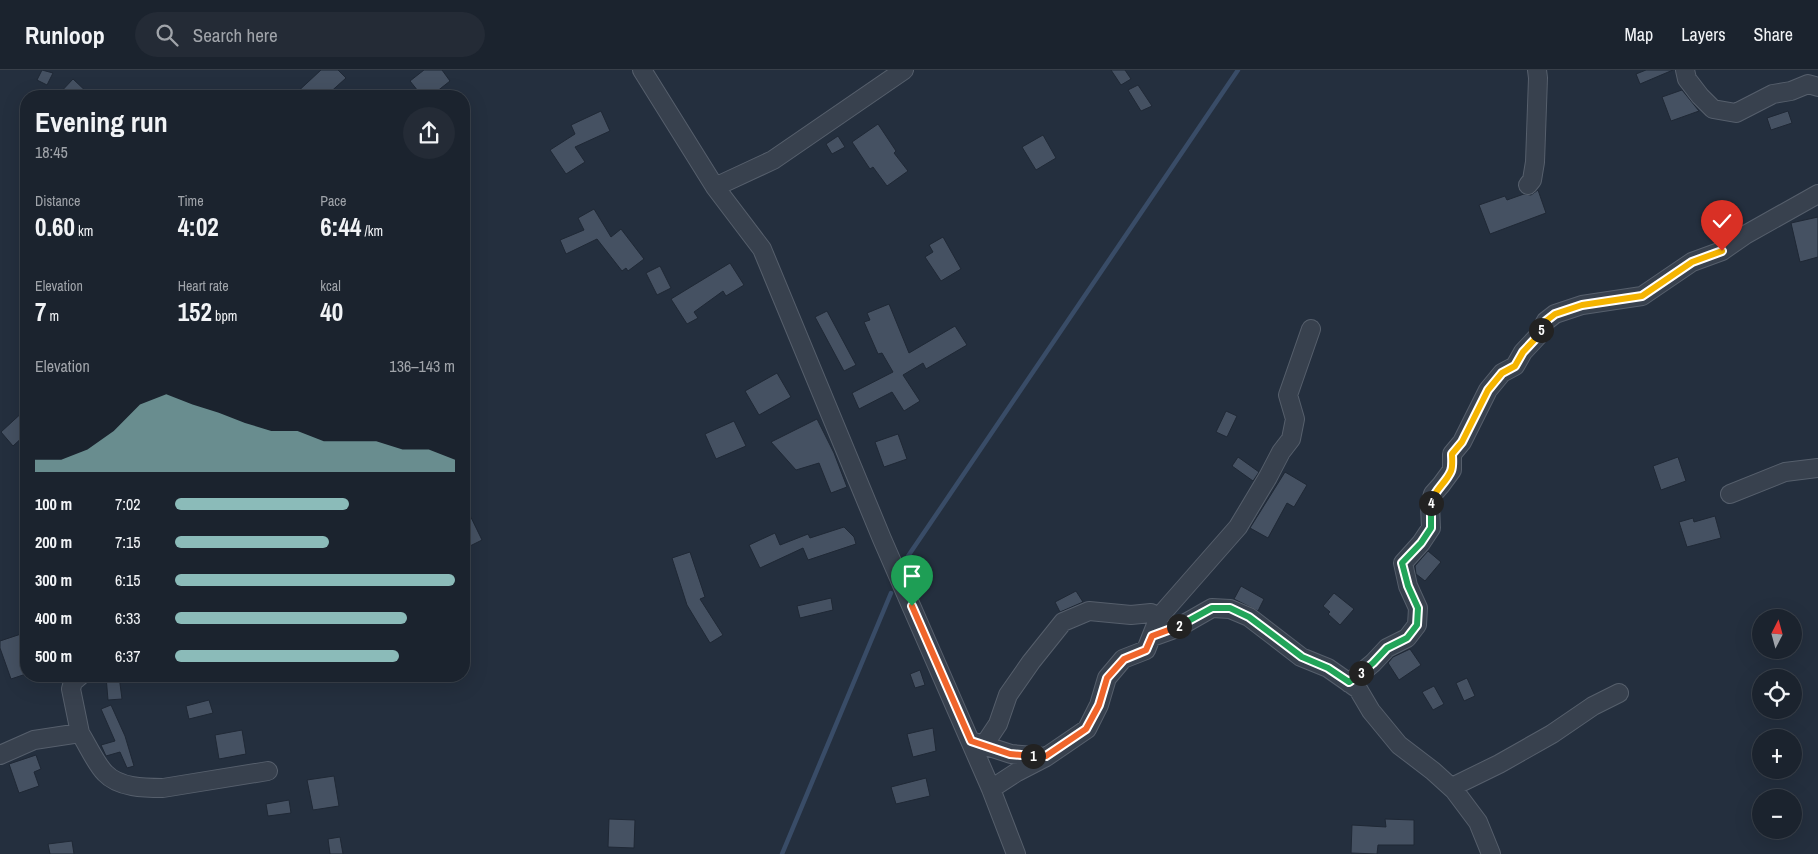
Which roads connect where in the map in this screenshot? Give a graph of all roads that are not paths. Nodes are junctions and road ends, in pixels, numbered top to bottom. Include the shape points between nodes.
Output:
1 (642, 70) edge
2 (904, 70) edge
3 (1537, 70) edge
4 (1685, 70) edge
5 (1818, 87) edge
6 (1528, 185) dead end
7 (715, 187) junction
8 (1818, 194) edge
9 (1311, 328) dead end
10 (1818, 468) edge
11 (1730, 494) dead end
12 (1159, 617) junction
13 (1152, 636) junction
14 (73, 682) edge
15 (1349, 682) junction
16 (1619, 693) dead end
17 (80, 733) junction
18 (977, 743) junction
19 (0, 756) edge
20 (1046, 756) junction
21 (268, 771) dead end
22 (1452, 787) junction
23 (991, 789) junction
24 (1016, 854) edge
25 (1491, 854) edge

1 - 7 street
2 - 7 street via 773,160
3 - 6 street via 1535,162
4 - 5 street via 1687,79 1712,109 1736,114 1773,94 1808,84
7 - 18 street via 762,249 882,539
8 - 15 street via 1744,235 1722,251 1692,262 1642,296 1582,305 1555,314 1546,321 1515,366 1502,373 1488,390 1462,442 1452,454 1452,470 1433,494 1431,528 1402,563 1418,608 1417,625 1407,638 1387,648
9 - 12 street via 1288,395 1295,419 1291,439 1238,527
10 - 11 street via 1785,472
12 - 13 street
12 - 18 street via 1151,613 1131,615 1089,611 1063,622 1008,695 998,724
13 - 15 street via 1177,628 1212,608 1230,608 1249,617 1302,657
13 - 20 street via 1146,650 1124,659 1107,678 1099,705 1086,729
14 - 17 street via 71,689
15 - 22 street via 1358,689 1371,711 1399,745
16 - 22 street via 1499,764
17 - 19 street via 34,740
17 - 21 street via 105,773 120,783 164,788
18 - 20 street via 1010,754
18 - 23 street
20 - 23 street
22 - 25 street via 1478,822
23 - 24 street

